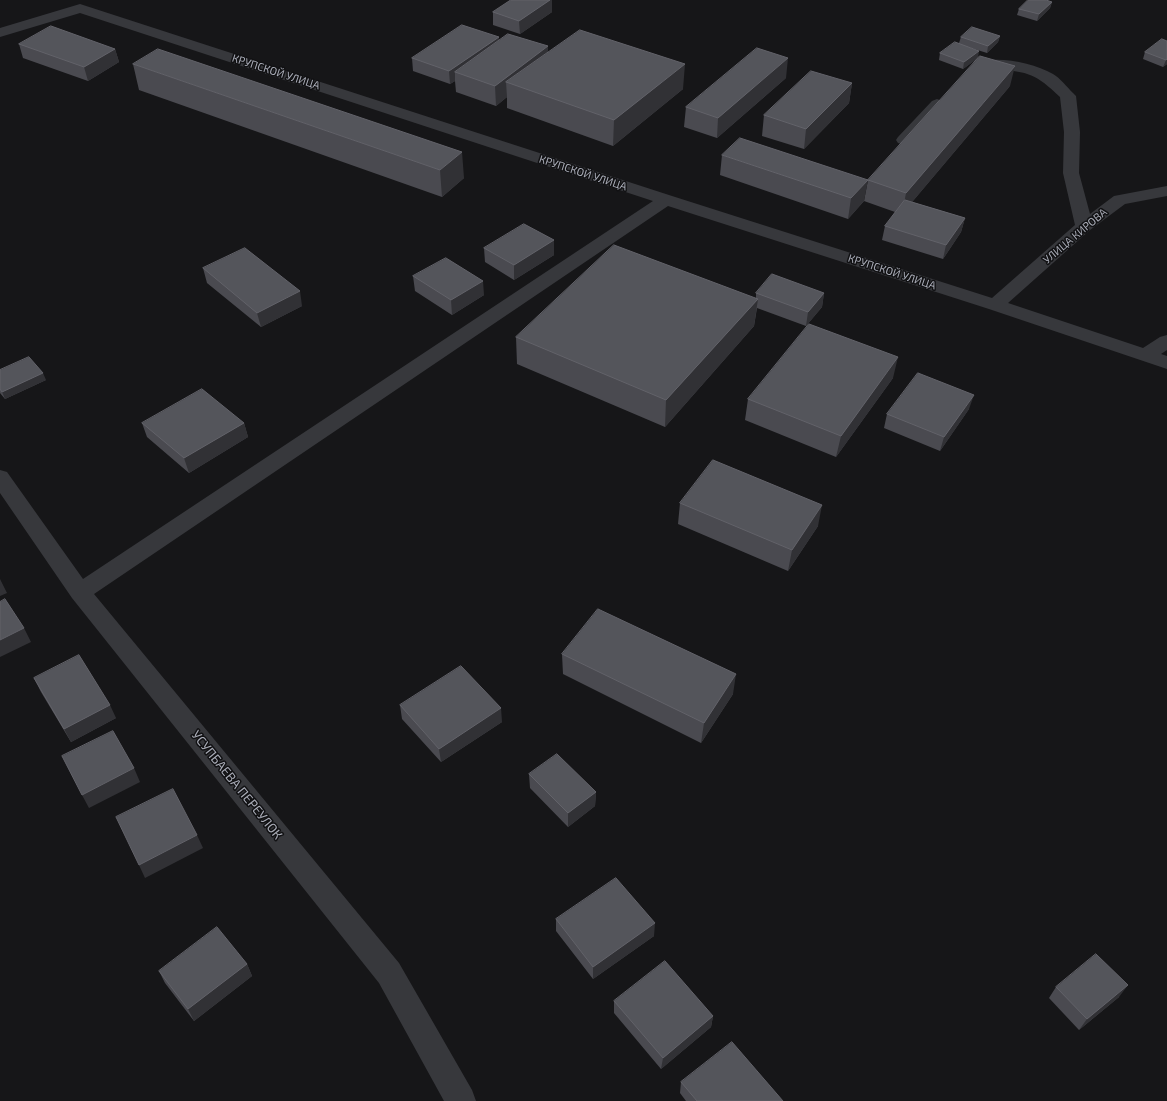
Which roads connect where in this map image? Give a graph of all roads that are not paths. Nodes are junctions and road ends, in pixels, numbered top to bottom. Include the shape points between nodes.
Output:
1 (0, 33) edge
2 (968, 74) edge
3 (948, 93) edge
4 (904, 140) edge
5 (1167, 191) edge
6 (666, 200) junction
7 (1084, 226) junction
8 (995, 305) junction
9 (1167, 341) edge
10 (1145, 356) junction
11 (1167, 363) edge
12 (0, 477) edge
13 (80, 592) junction
14 (461, 1101) edge

1 - 6 street, КРУПСКОЙ УЛИЦА via 80,8
2 - 7 street via 985,64 1031,69 1050,78 1068,96 1072,132 1071,173
3 - 4 street
5 - 7 street, УЛИЦА КИРОВА via 1120,200
6 - 8 street, КРУПСКОЙ УЛИЦА
6 - 13 street
7 - 8 street, УЛИЦА КИРОВА
8 - 10 street, КРУПСКОЙ УЛИЦА
9 - 10 street
10 - 11 street, КРУПСКОЙ УЛИЦА
12 - 13 street, УСУПБАЕВА ПЕРЕУЛОК
13 - 14 street, УСУПБАЕВА ПЕРЕУЛОК via 389,973

